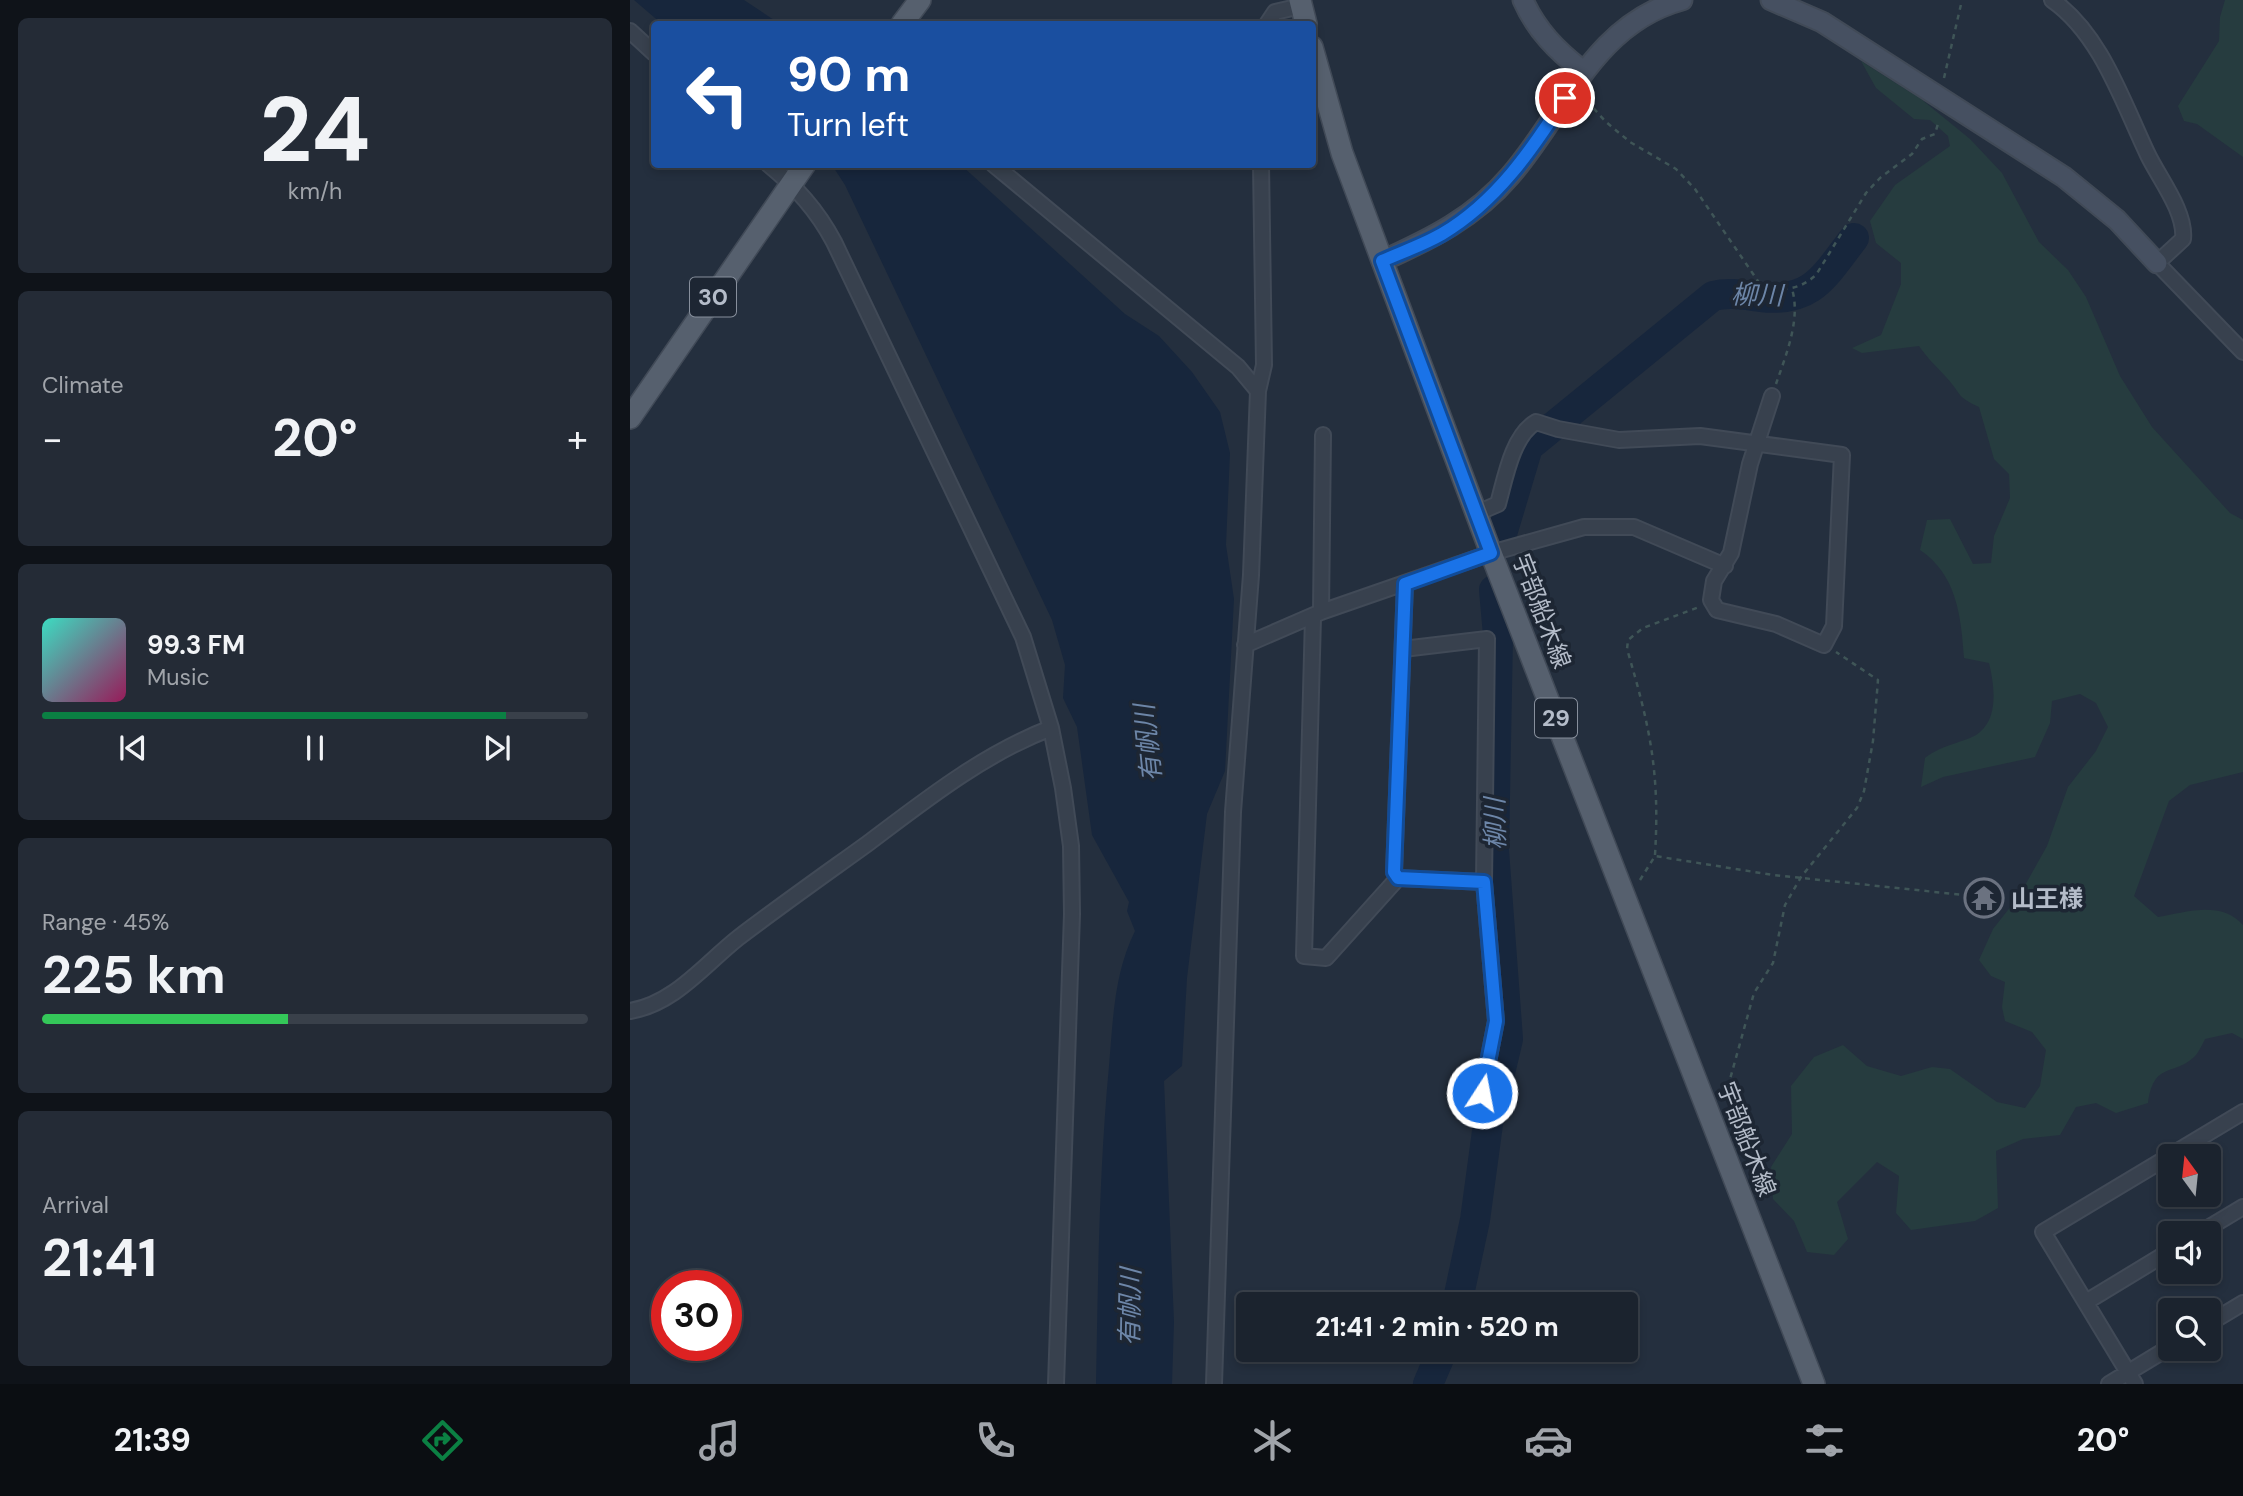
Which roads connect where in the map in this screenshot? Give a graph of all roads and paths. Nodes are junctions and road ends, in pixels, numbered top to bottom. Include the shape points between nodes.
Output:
1 (920, 0) edge
2 (1523, 0) edge
3 (1682, 0) edge
4 (1771, 0) edge
5 (1962, 0) edge
6 (2052, 0) edge
7 (1302, 10) edge
8 (904, 21) edge
9 (1269, 21) edge
10 (630, 31) edge
11 (651, 50) edge
12 (1316, 61) edge
13 (1583, 71) junction
14 (1580, 93) dead end
15 (1940, 97) junction
16 (779, 168) edge
17 (998, 168) edge
18 (1261, 168) edge
19 (798, 175) edge
20 (1382, 261) junction
21 (2157, 263) junction
22 (1792, 289) junction
23 (2243, 352) edge
24 (1258, 391) junction
25 (1772, 396) joint
26 (630, 418) edge
27 (1323, 435) dead end
28 (1757, 443) junction
29 (1477, 513) junction
30 (1491, 553) junction
31 (1725, 566) junction
32 (1405, 584) junction
33 (1711, 600) junction
34 (1317, 615) junction
35 (1245, 645) junction
36 (1824, 645) junction
37 (1403, 649) junction
38 (1051, 728) junction
39 (1655, 856) junction
40 (1801, 877) junction
41 (1398, 878) junction
42 (1484, 882) junction
43 (1964, 895) dead end
44 (1627, 901) junction
45 (630, 1012) edge
46 (1482, 1093) dead end
47 (1705, 1102) junction
48 (2243, 1112) edge
49 (2243, 1207) edge
50 (2220, 1221) edge
51 (2158, 1258) edge
52 (2086, 1302) junction
53 (2243, 1303) edge
54 (2221, 1316) edge
55 (2158, 1357) edge
56 (2132, 1378) edge
57 (1056, 1384) edge
58 (1214, 1384) edge
59 (1814, 1384) edge
60 (2109, 1384) edge

1 - 8 main road
2 - 13 street via 1550,44
3 - 13 street via 1634,21
4 - 15 street via 1822,22
5 - 15 path
6 - 21 street via 2079,27 2126,104 2178,214 2183,239
7 - 9 street via 1275,12
10 - 11 street
12 - 20 main road, 宇部船木線 / 29 via 1342,153
13 - 20 street via 1496,191 1440,235
14 - 22 path via 1630,142 1676,169 1695,188 1762,287
15 - 21 street via 2088,195
15 - 22 path via 1938,131 1922,139 1906,160 1866,193 1816,275
16 - 19 street
17 - 24 street via 1238,367
18 - 24 street via 1264,365
19 - 26 main road, 30
19 - 38 street via 1023,637
20 - 29 main road, 宇部船木線 / 29
21 - 23 street
22 - 25 path via 1796,301 1789,344
24 - 35 street
25 - 28 street
27 - 34 street
28 - 29 street via 1700,436 1619,440 1536,422 1525,428 1498,504
28 - 31 street
28 - 36 street via 1842,455 1834,626
29 - 30 main road, 宇部船木線 / 29
30 - 31 street via 1607,525 1634,527
30 - 32 street
30 - 44 main road, 宇部船木線 / 29
31 - 33 street via 1714,581
32 - 34 street
32 - 37 street
33 - 36 street via 1717,610 1776,624
33 - 39 path via 1643,628 1628,640 1656,765
34 - 35 street
34 - 41 street via 1304,956 1326,958
35 - 58 street via 1233,812
36 - 40 path via 1878,680 1873,741 1857,808
37 - 41 street via 1394,872
37 - 42 street via 1487,639
38 - 45 street via 1006,748 950,783 746,933 666,999
38 - 57 street via 1071,845 1072,914
39 - 40 path
39 - 44 path
40 - 43 path
40 - 47 path via 1785,905 1773,963 1754,993 1743,1024 1727,1090
41 - 42 street
42 - 46 street via 1496,1021
44 - 47 main road, 宇部船木線 / 29
47 - 59 main road, 宇部船木線 / 29
48 - 52 street via 2043,1232
49 - 50 street
51 - 52 street
52 - 56 street
53 - 54 street
55 - 56 street
56 - 60 street

